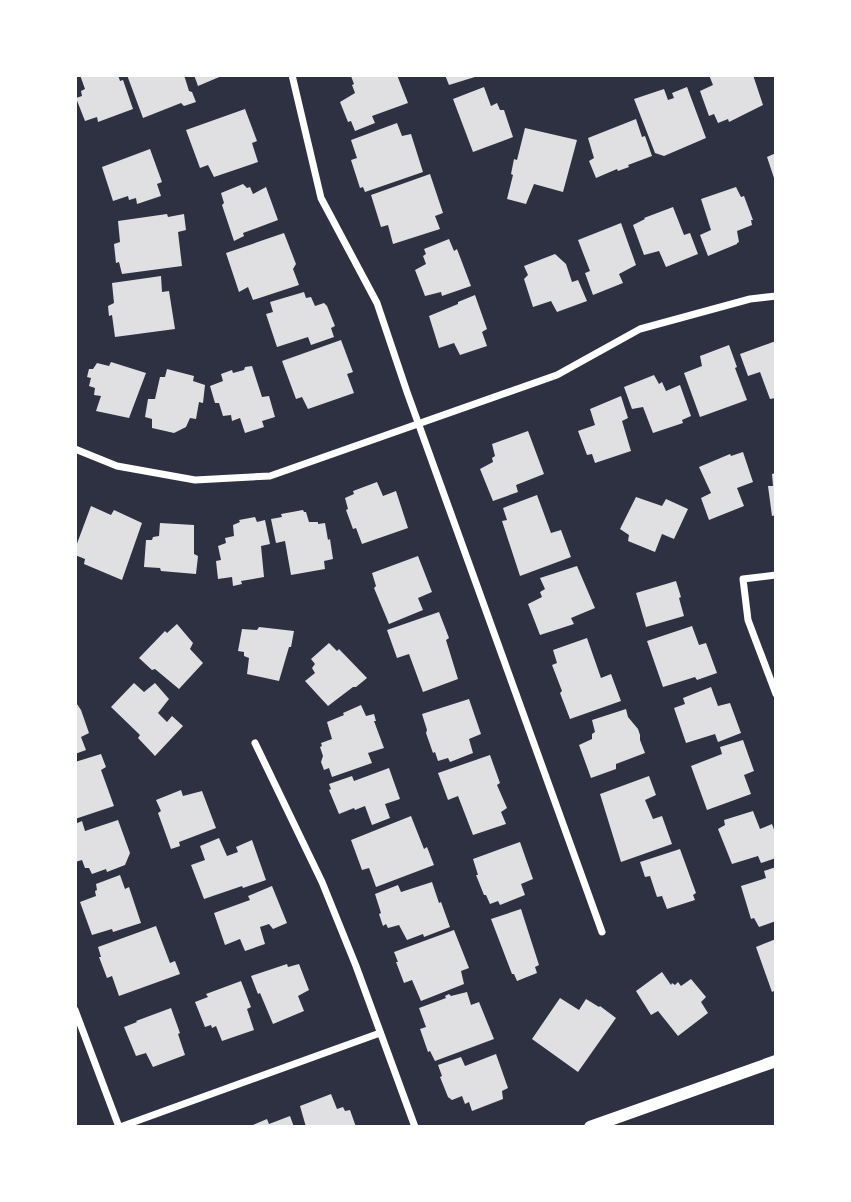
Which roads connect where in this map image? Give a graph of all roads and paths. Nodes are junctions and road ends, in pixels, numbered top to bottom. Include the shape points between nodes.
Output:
1 (292, 75) edge
2 (776, 296) edge
3 (418, 424) junction
4 (75, 449) edge
5 (776, 575) edge
6 (776, 694) edge
7 (255, 743) dead end
8 (602, 932) dead end
9 (75, 1010) edge
10 (380, 1033) junction
11 (776, 1061) edge
12 (120, 1127) edge
13 (415, 1127) edge
14 (590, 1127) edge

1 - 3 street via 321,198 377,303
2 - 3 street via 640,329 557,375
3 - 4 street via 270,476 195,480 117,466
3 - 8 street
5 - 6 street via 743,579 748,620
7 - 10 street via 322,882
9 - 12 street
10 - 12 street
10 - 13 street
11 - 14 street

